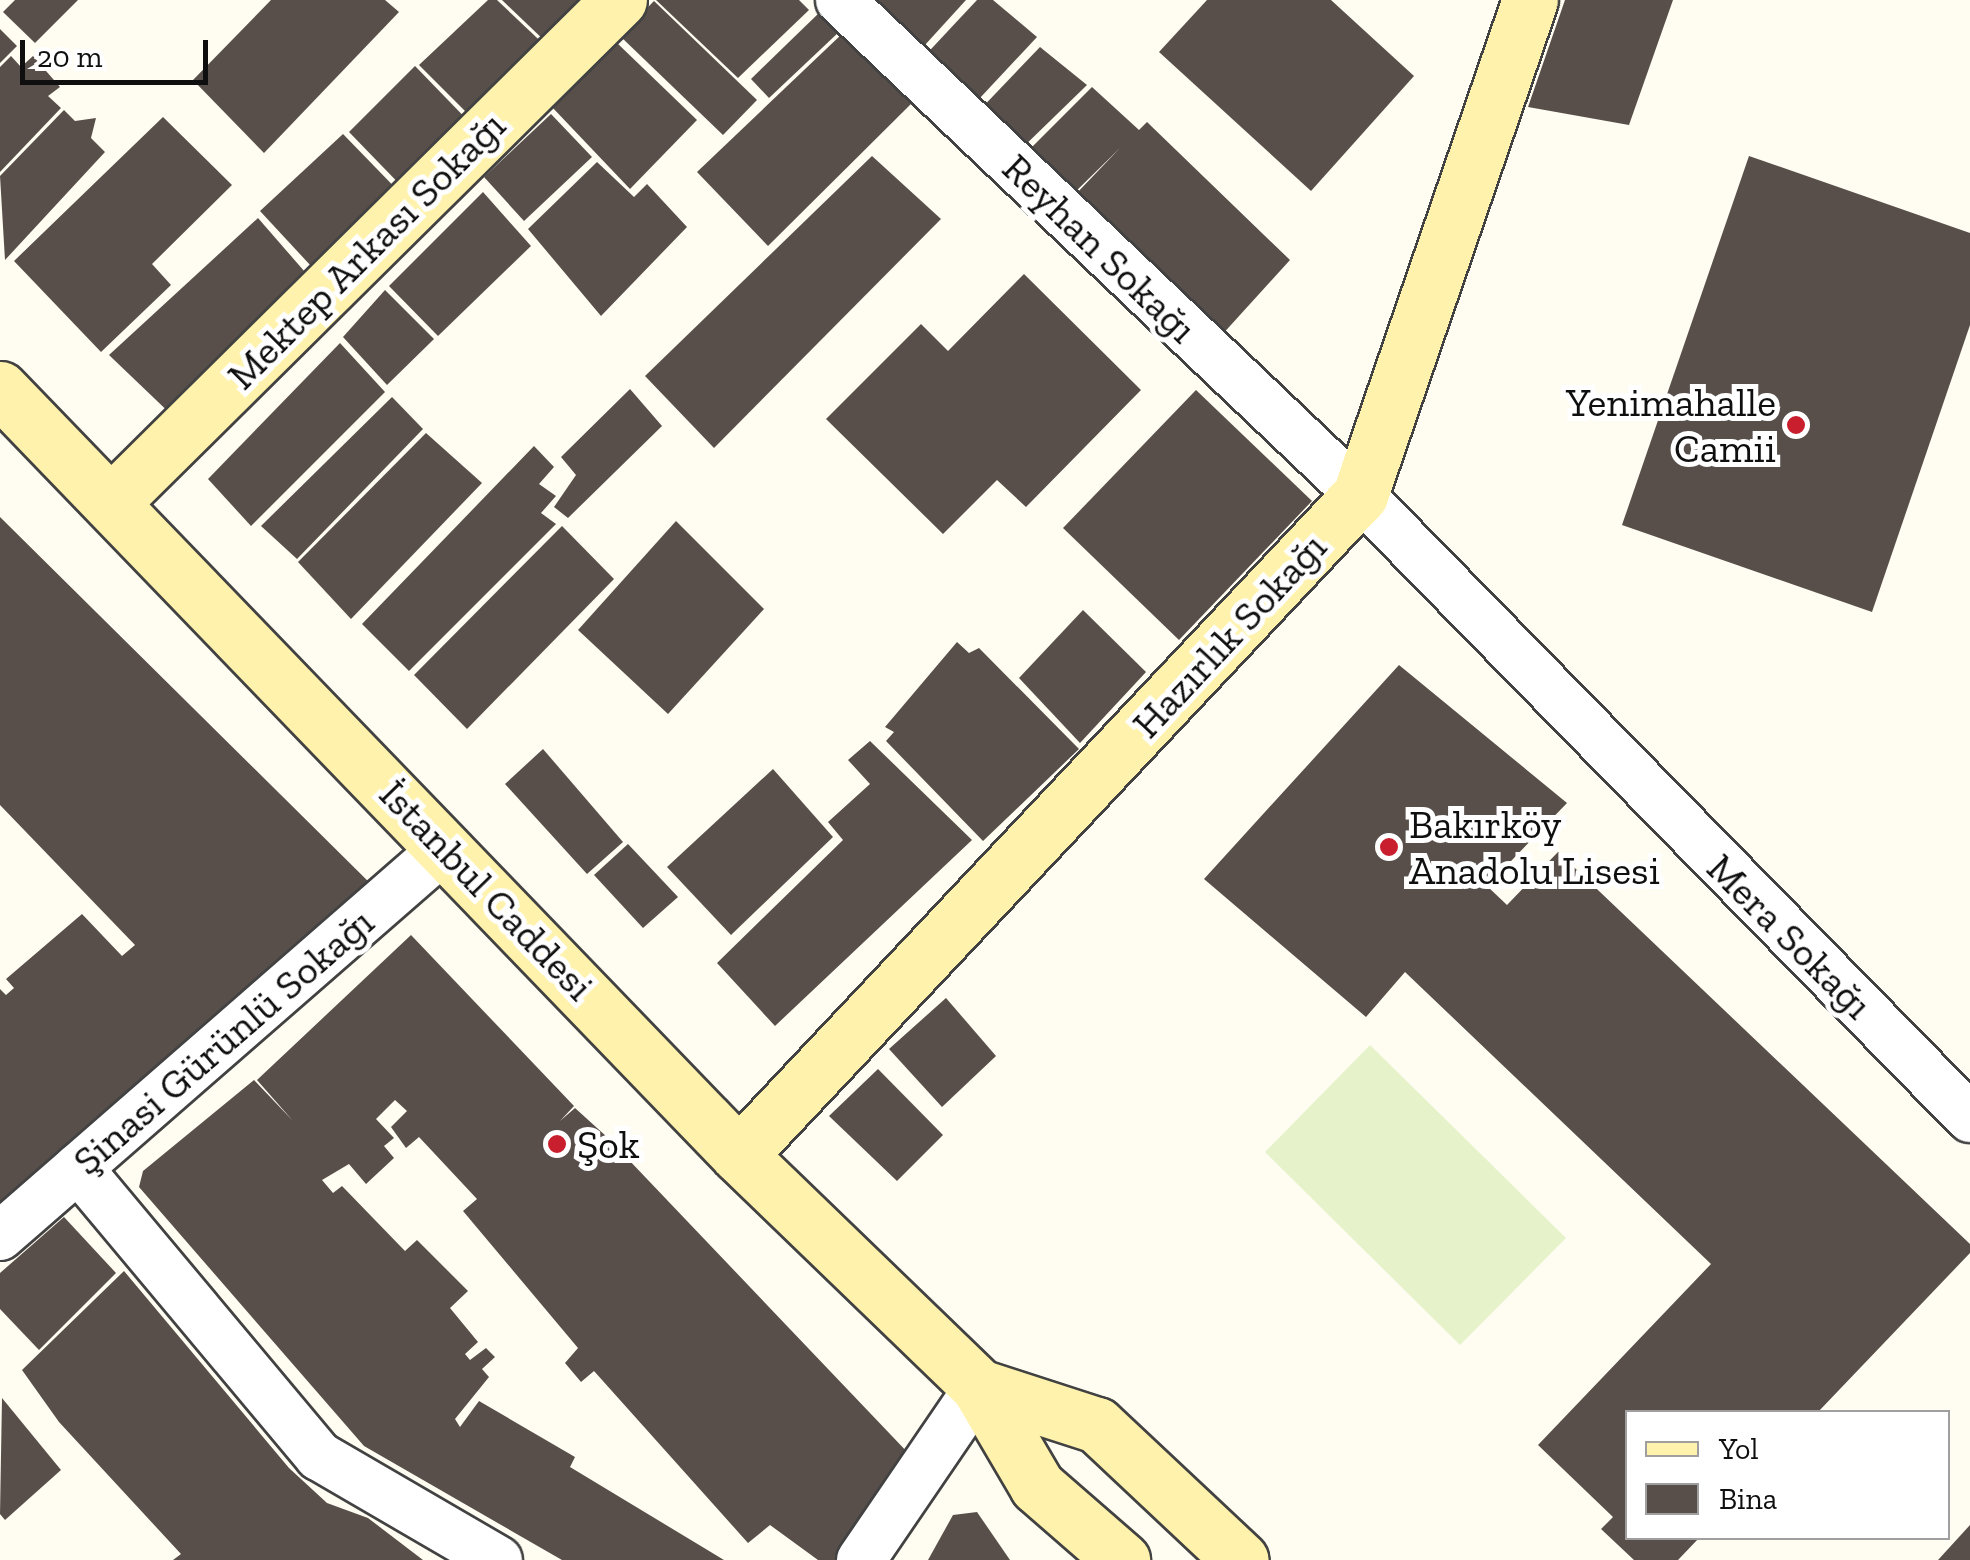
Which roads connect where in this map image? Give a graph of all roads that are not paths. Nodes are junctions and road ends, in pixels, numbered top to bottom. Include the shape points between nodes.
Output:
1 (618, 0) edge
2 (840, 0) edge
3 (1530, 0) edge
4 (0, 389) edge
5 (1360, 495) junction
6 (113, 501) junction
7 (446, 847) junction
8 (1970, 1118) edge
9 (739, 1155) junction
10 (78, 1168) junction
11 (0, 1236) edge
12 (979, 1387) junction
13 (498, 1560) edge
14 (861, 1560) edge
15 (1122, 1560) edge
16 (1242, 1560) edge

1 - 6 street, Mektep Arkası Sokağı
2 - 5 street, Reyhan Sokağı
3 - 5 street, Hazırlık Sokağı
4 - 6 street, İstanbul Caddesi
5 - 8 street, Mera Sokağı
5 - 9 street, Hazırlık Sokağı
6 - 7 street, İstanbul Caddesi
7 - 9 street, İstanbul Caddesi
7 - 10 street, Şinasi Gürünlü Sokağı
9 - 12 street, İstanbul Caddesi
10 - 11 street, Şinasi Gürünlü Sokağı
10 - 13 street via 319,1456
12 - 14 street
12 - 15 street, İstanbul Caddesi via 1037,1486
12 - 16 street, İstanbul Caddesi via 1096,1425

